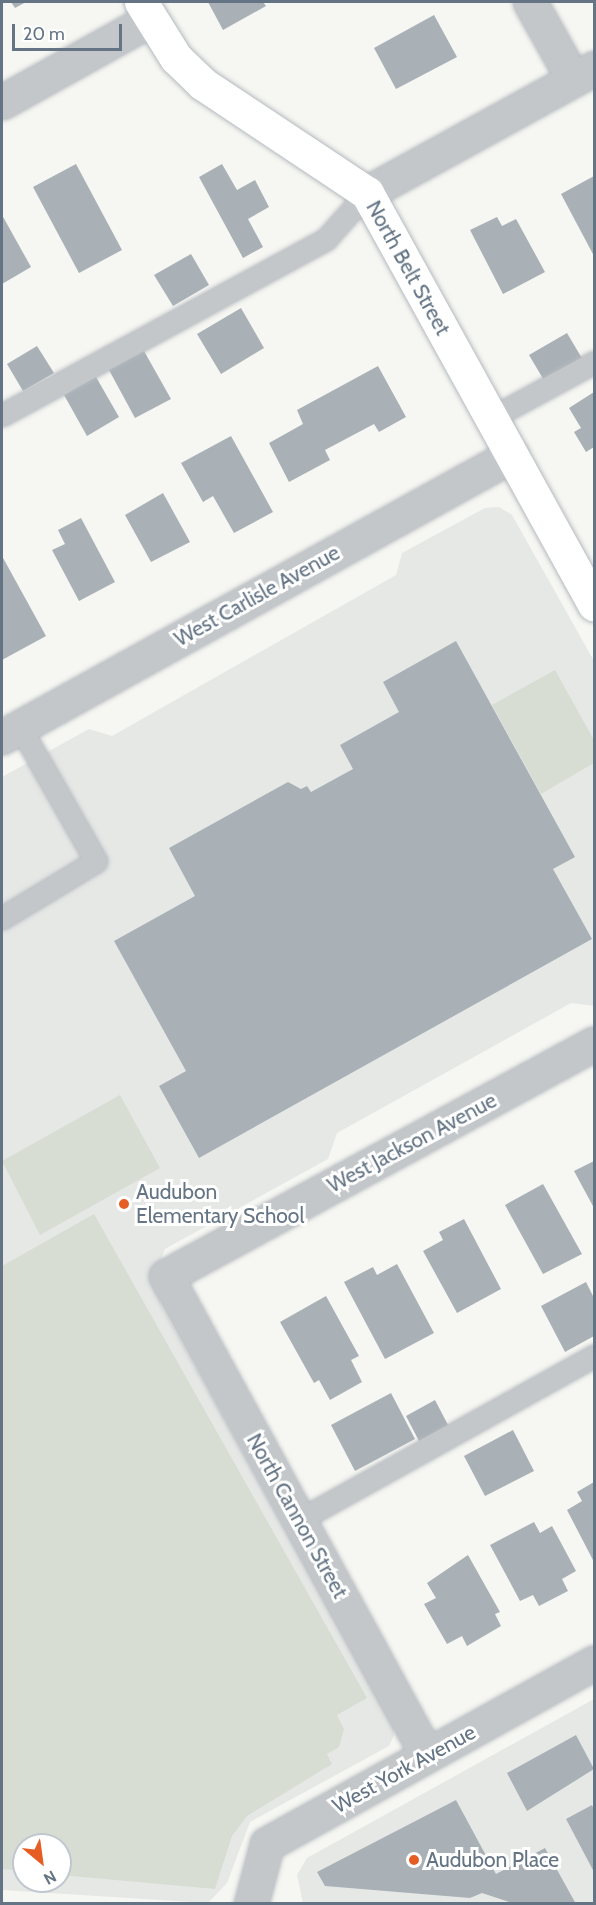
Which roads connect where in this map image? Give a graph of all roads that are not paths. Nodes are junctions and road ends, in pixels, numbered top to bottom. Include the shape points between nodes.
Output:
1 (530, 2) edge
2 (146, 10) edge
3 (584, 74) edge
4 (2, 102) edge
5 (367, 193) junction
6 (594, 362) edge
7 (2, 415) edge
8 (491, 418) junction
9 (512, 455) junction
10 (594, 605) edge
11 (11, 732) edge
12 (2, 918) edge
13 (594, 1044) edge
14 (166, 1276) joint
15 (594, 1356) edge
16 (299, 1520) junction
17 (594, 1663) edge
18 (428, 1755) junction
19 (251, 1904) edge

1 - 3 street
2 - 4 street
2 - 5 street, North Belt Street via 176,58 203,84
3 - 5 street
5 - 7 lane via 326,239
5 - 8 street, North Belt Street
6 - 8 lane
8 - 9 street, North Belt Street
9 - 10 street, North Belt Street
9 - 11 street, West Carlisle Avenue
11 - 12 lane via 96,861
13 - 14 street, West Jackson Avenue
14 - 16 street, North Cannon Street
15 - 16 lane
16 - 18 street, North Cannon Street
17 - 18 street, West York Avenue
18 - 19 street, West York Avenue via 267,1845

